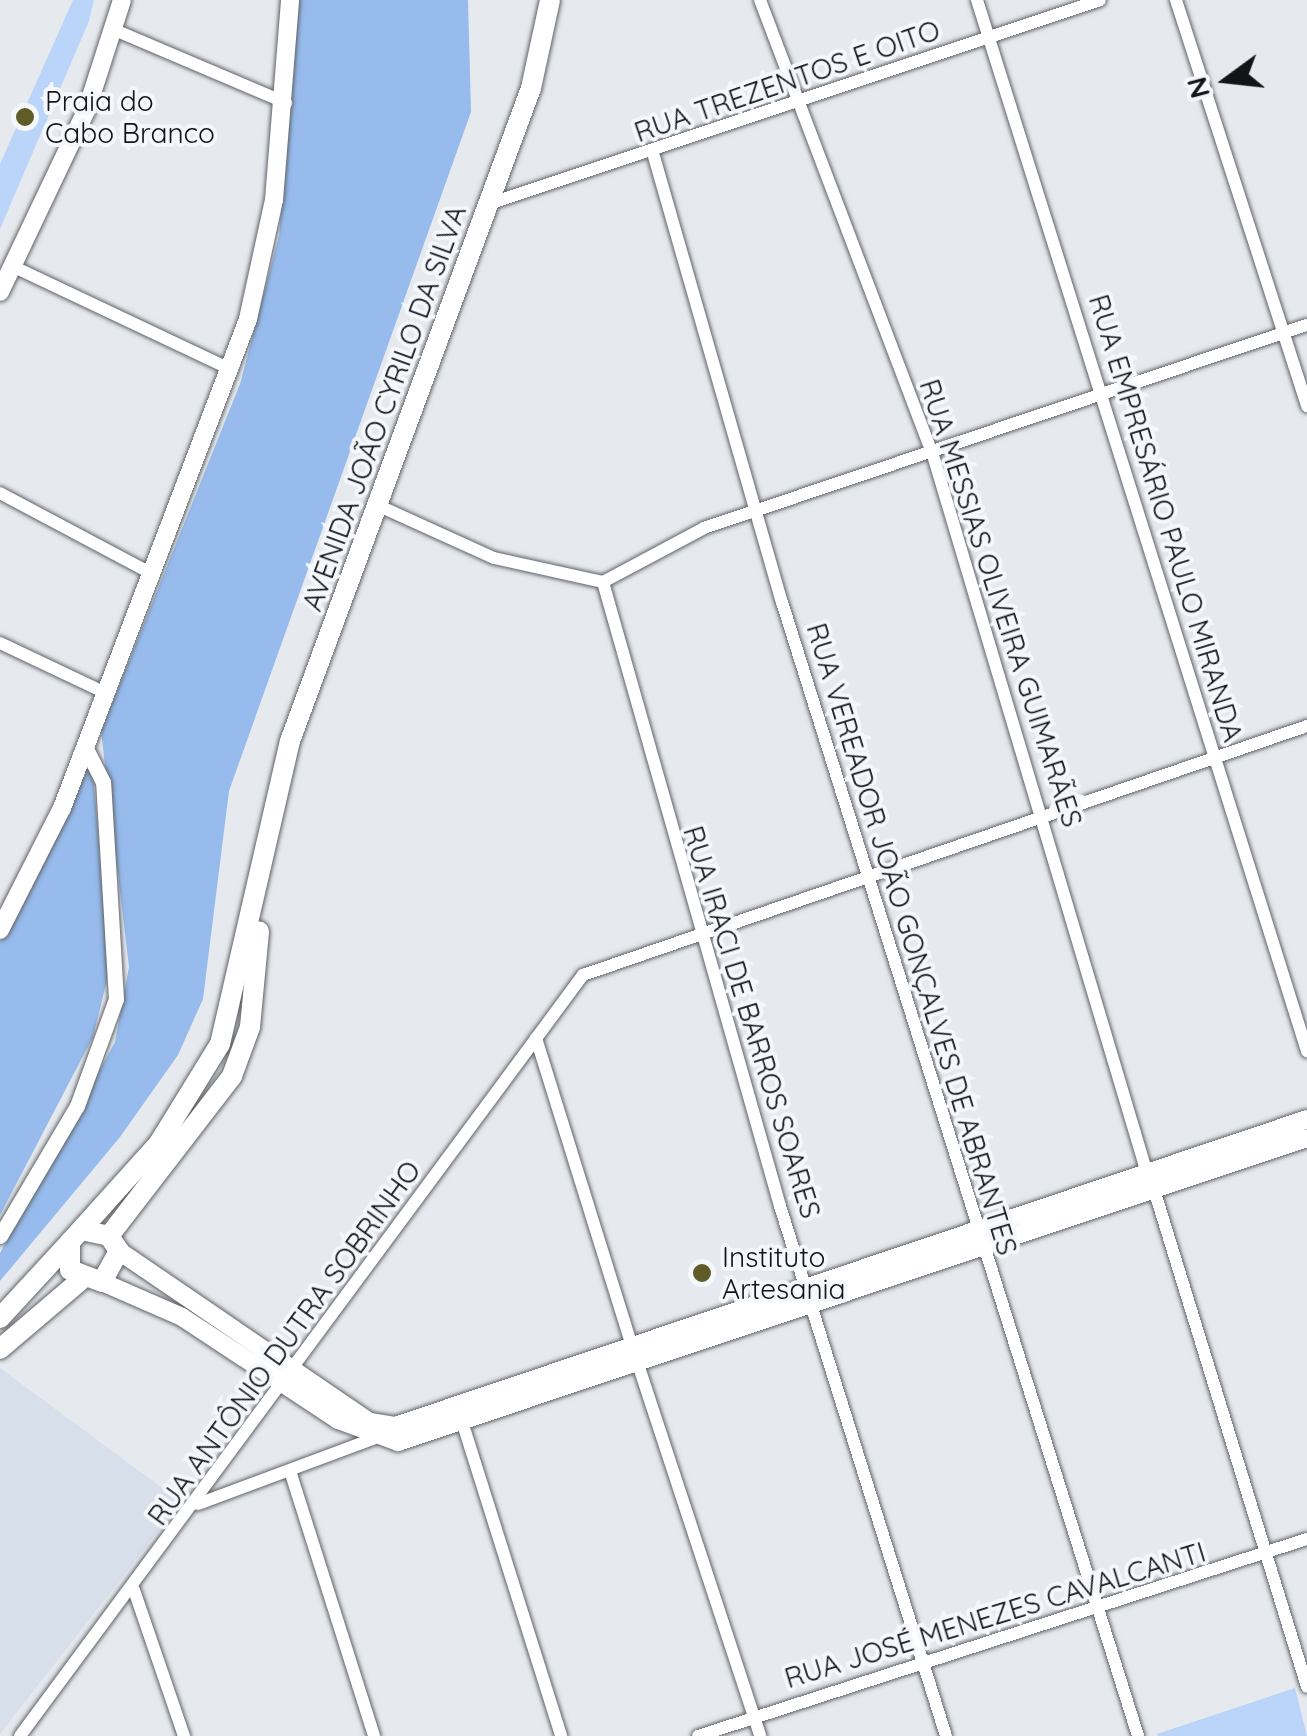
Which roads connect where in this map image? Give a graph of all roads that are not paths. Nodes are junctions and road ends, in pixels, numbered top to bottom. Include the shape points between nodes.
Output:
1 (122, 0) edge
2 (290, 0) edge
3 (550, 0) edge
4 (760, 0) edge
5 (977, 0) edge
6 (1100, 0) edge
7 (1176, 0) edge
8 (115, 30) junction
9 (990, 38) junction
10 (286, 104) junction
11 (797, 106) junction
12 (653, 152) junction
13 (488, 204) junction
14 (12, 266) junction
15 (0, 292) edge
16 (1307, 325) edge
17 (1283, 331) junction
18 (232, 370) junction
19 (1104, 397) junction
20 (1307, 406) edge
21 (932, 452) junction
22 (0, 493) edge
23 (377, 505) junction
24 (755, 510) junction
25 (154, 575) junction
26 (603, 582) junction
27 (0, 643) edge
28 (106, 693) junction
29 (1307, 726) edge
30 (85, 747) junction
31 (1215, 759) junction
32 (1046, 822) junction
33 (265, 834) junction
34 (872, 880) junction
35 (0, 930) edge
36 (700, 936) junction
37 (536, 1038) junction
38 (1307, 1050) edge
39 (1307, 1119) edge
40 (1307, 1138) edge
41 (1150, 1179) junction
42 (977, 1235) junction
43 (0, 1236) edge
44 (78, 1237) junction
45 (114, 1244) junction
46 (91, 1281) junction
47 (807, 1293) junction
48 (0, 1318) edge
49 (0, 1349) edge
50 (635, 1355) junction
51 (292, 1375) junction
52 (460, 1416) junction
53 (373, 1439) junction
54 (291, 1474) junction
55 (196, 1505) junction
56 (1307, 1540) edge
57 (1266, 1555) junction
58 (134, 1590) junction
59 (1099, 1610) junction
60 (925, 1666) junction
61 (1307, 1686) edge
62 (754, 1716) junction
63 (20, 1736) edge
64 (184, 1736) edge
65 (374, 1736) edge
66 (561, 1736) edge
67 (698, 1736) edge
68 (760, 1736) edge
69 (946, 1736) edge
70 (1138, 1736) edge

1 - 8 main road
2 - 10 main road
3 - 13 main road, AVENIDA JOÃO CYRILO DA SILVA via 536,74
4 - 11 street, RUA MESSIAS OLIVEIRA GUIMARÃES
5 - 9 street, RUA EMPRESÁRIO PAULO MIRANDA
6 - 9 street, RUA TREZENTOS E OITO
7 - 17 street
8 - 10 street
8 - 14 main road
9 - 11 street, RUA TREZENTOS E OITO
9 - 19 street, RUA EMPRESÁRIO PAULO MIRANDA
10 - 18 main road via 269,234
11 - 12 street, RUA TREZENTOS E OITO
11 - 21 street, RUA MESSIAS OLIVEIRA GUIMARÃES
12 - 13 street, RUA TREZENTOS E OITO
12 - 24 street, RUA VEREADOR JOÃO GONÇALVES DE ABRANTES
13 - 23 main road, AVENIDA JOÃO CYRILO DA SILVA
14 - 15 main road
14 - 18 street
16 - 17 street
17 - 19 street
17 - 20 street
18 - 25 main road
19 - 21 street
19 - 31 street, RUA EMPRESÁRIO PAULO MIRANDA
21 - 24 street
21 - 32 street, RUA MESSIAS OLIVEIRA GUIMARÃES
22 - 25 street
23 - 26 street via 494,558
23 - 33 main road, AVENIDA JOÃO CYRILO DA SILVA
24 - 26 street via 661,545
24 - 34 street, RUA VEREADOR JOÃO GONÇALVES DE ABRANTES
25 - 28 main road
26 - 36 street, RUA IRACI DE BARROS SOARES via 604,606
27 - 28 street
28 - 30 main road
29 - 31 street
30 - 35 main road
30 - 43 street via 103,782 116,1000 76,1106
31 - 32 street
31 - 38 street, RUA EMPRESÁRIO PAULO MIRANDA
32 - 34 street
32 - 41 street, RUA MESSIAS OLIVEIRA GUIMARÃES
33 - 44 main road, AVENIDA JOÃO CYRILO DA SILVA via 237,988 211,1066
33 - 45 main road, AVENIDA JOÃO CYRILO DA SILVA via 253,1006 240,1059
34 - 36 street
34 - 42 street, RUA VEREADOR JOÃO GONÇALVES DE ABRANTES
36 - 37 street, RUA ANTÔNIO DUTRA SOBRINHO via 582,976
36 - 47 street, RUA IRACI DE BARROS SOARES
37 - 50 street
37 - 51 street, RUA ANTÔNIO DUTRA SOBRINHO
39 - 41 main road
40 - 41 main road
41 - 42 main road
41 - 57 street, RUA MESSIAS OLIVEIRA GUIMARÃES
42 - 47 main road
42 - 59 street, RUA VEREADOR JOÃO GONÇALVES DE ABRANTES
44 - 45 main road
44 - 46 main road via 68,1266
44 - 48 main road, AVENIDA JOÃO CYRILO DA SILVA
45 - 46 main road, AVENIDA JOÃO CYRILO DA SILVA via 117,1268
45 - 51 main road
46 - 49 main road, AVENIDA JOÃO CYRILO DA SILVA
46 - 51 main road via 160,1305
47 - 50 main road
47 - 60 street, RUA IRACI DE BARROS SOARES
50 - 52 main road
50 - 62 street
51 - 52 main road via 370,1422 395,1426
51 - 53 main road
51 - 55 street, RUA ANTÔNIO DUTRA SOBRINHO
52 - 53 main road
52 - 66 street
53 - 54 street
54 - 55 street
54 - 65 street
55 - 58 street, RUA ANTÔNIO DUTRA SOBRINHO
56 - 57 street, RUA JOSÉ MENEZES CAVALCANTI
57 - 59 street, RUA JOSÉ MENEZES CAVALCANTI
57 - 61 street, RUA MESSIAS OLIVEIRA GUIMARÃES
58 - 63 street, RUA ANTÔNIO DUTRA SOBRINHO
58 - 64 street
59 - 60 street, RUA JOSÉ MENEZES CAVALCANTI
59 - 70 street, RUA VEREADOR JOÃO GONÇALVES DE ABRANTES
60 - 62 street, RUA JOSÉ MENEZES CAVALCANTI
60 - 69 street, RUA IRACI DE BARROS SOARES
62 - 67 street, RUA JOSÉ MENEZES CAVALCANTI
62 - 68 street

